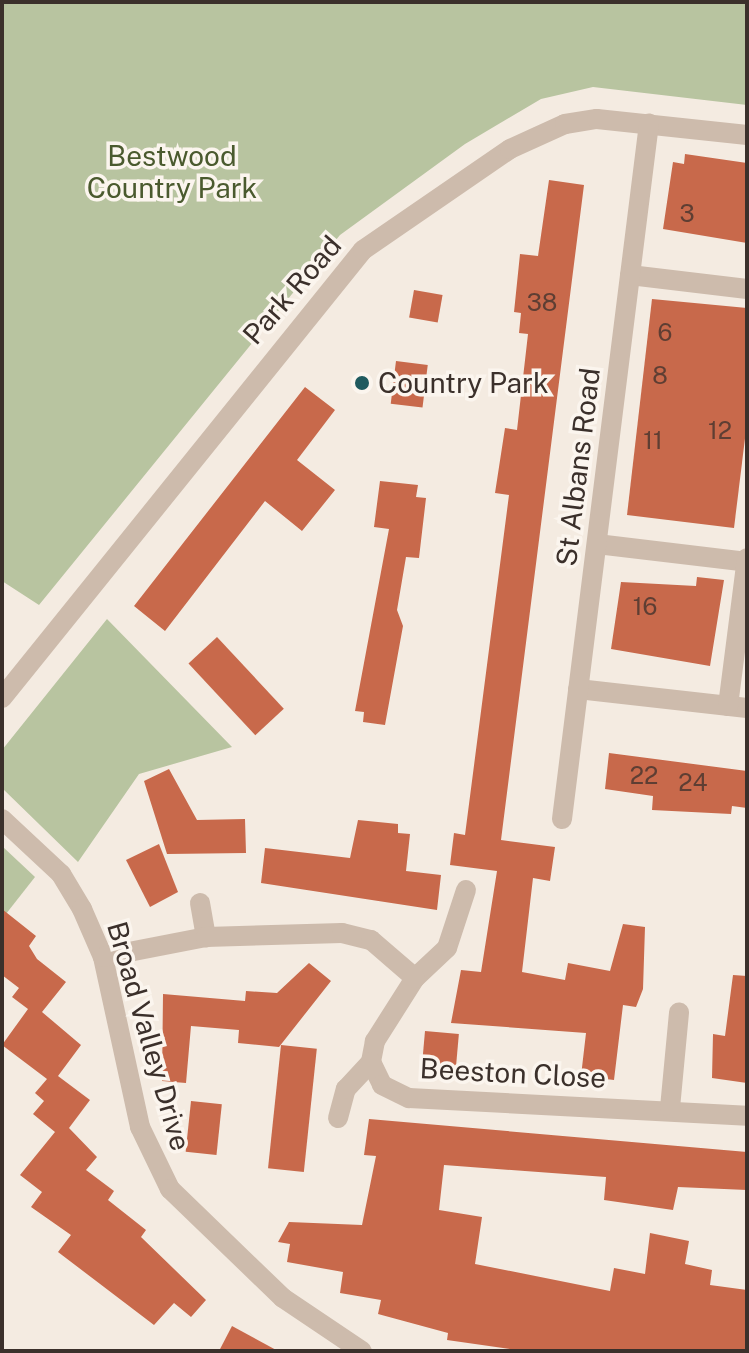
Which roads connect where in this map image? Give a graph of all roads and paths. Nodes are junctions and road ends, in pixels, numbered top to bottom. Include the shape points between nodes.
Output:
1 (649, 123) junction
2 (747, 135) edge
3 (630, 275) junction
4 (747, 289) edge
5 (597, 544) junction
6 (747, 560) edge
7 (578, 689) junction
8 (2, 698) edge
9 (738, 707) edge
10 (2, 819) edge
11 (562, 819) dead end
12 (466, 890) dead end
13 (200, 903) dead end
14 (206, 937) junction
15 (103, 957) junction
16 (415, 978) junction
17 (679, 1012) dead end
18 (371, 1062) junction
19 (670, 1108) junction
20 (747, 1116) edge
21 (338, 1118) dead end
22 (331, 1344) edge
23 (362, 1351) edge

1 - 2 street, Park Road
1 - 3 street, St Albans Road
1 - 8 street, Park Road via 565,124 510,149 363,250
3 - 4 street
3 - 5 street, St Albans Road
5 - 6 street
5 - 7 street, St Albans Road
6 - 9 street
7 - 9 street
7 - 11 street, St Albans Road
10 - 15 street, Broad Valley Drive via 61,874
12 - 16 street via 458,929
13 - 14 street
14 - 15 street
14 - 16 street via 342,933 371,940
15 - 22 street, Broad Valley Drive via 140,1127 157,1168 196,1220
16 - 18 street via 375,1041
17 - 19 street
18 - 19 street, Beeston Close via 382,1085 409,1098
18 - 21 street via 346,1089
19 - 20 street, Beeston Close
22 - 23 street, Broad Valley Drive

